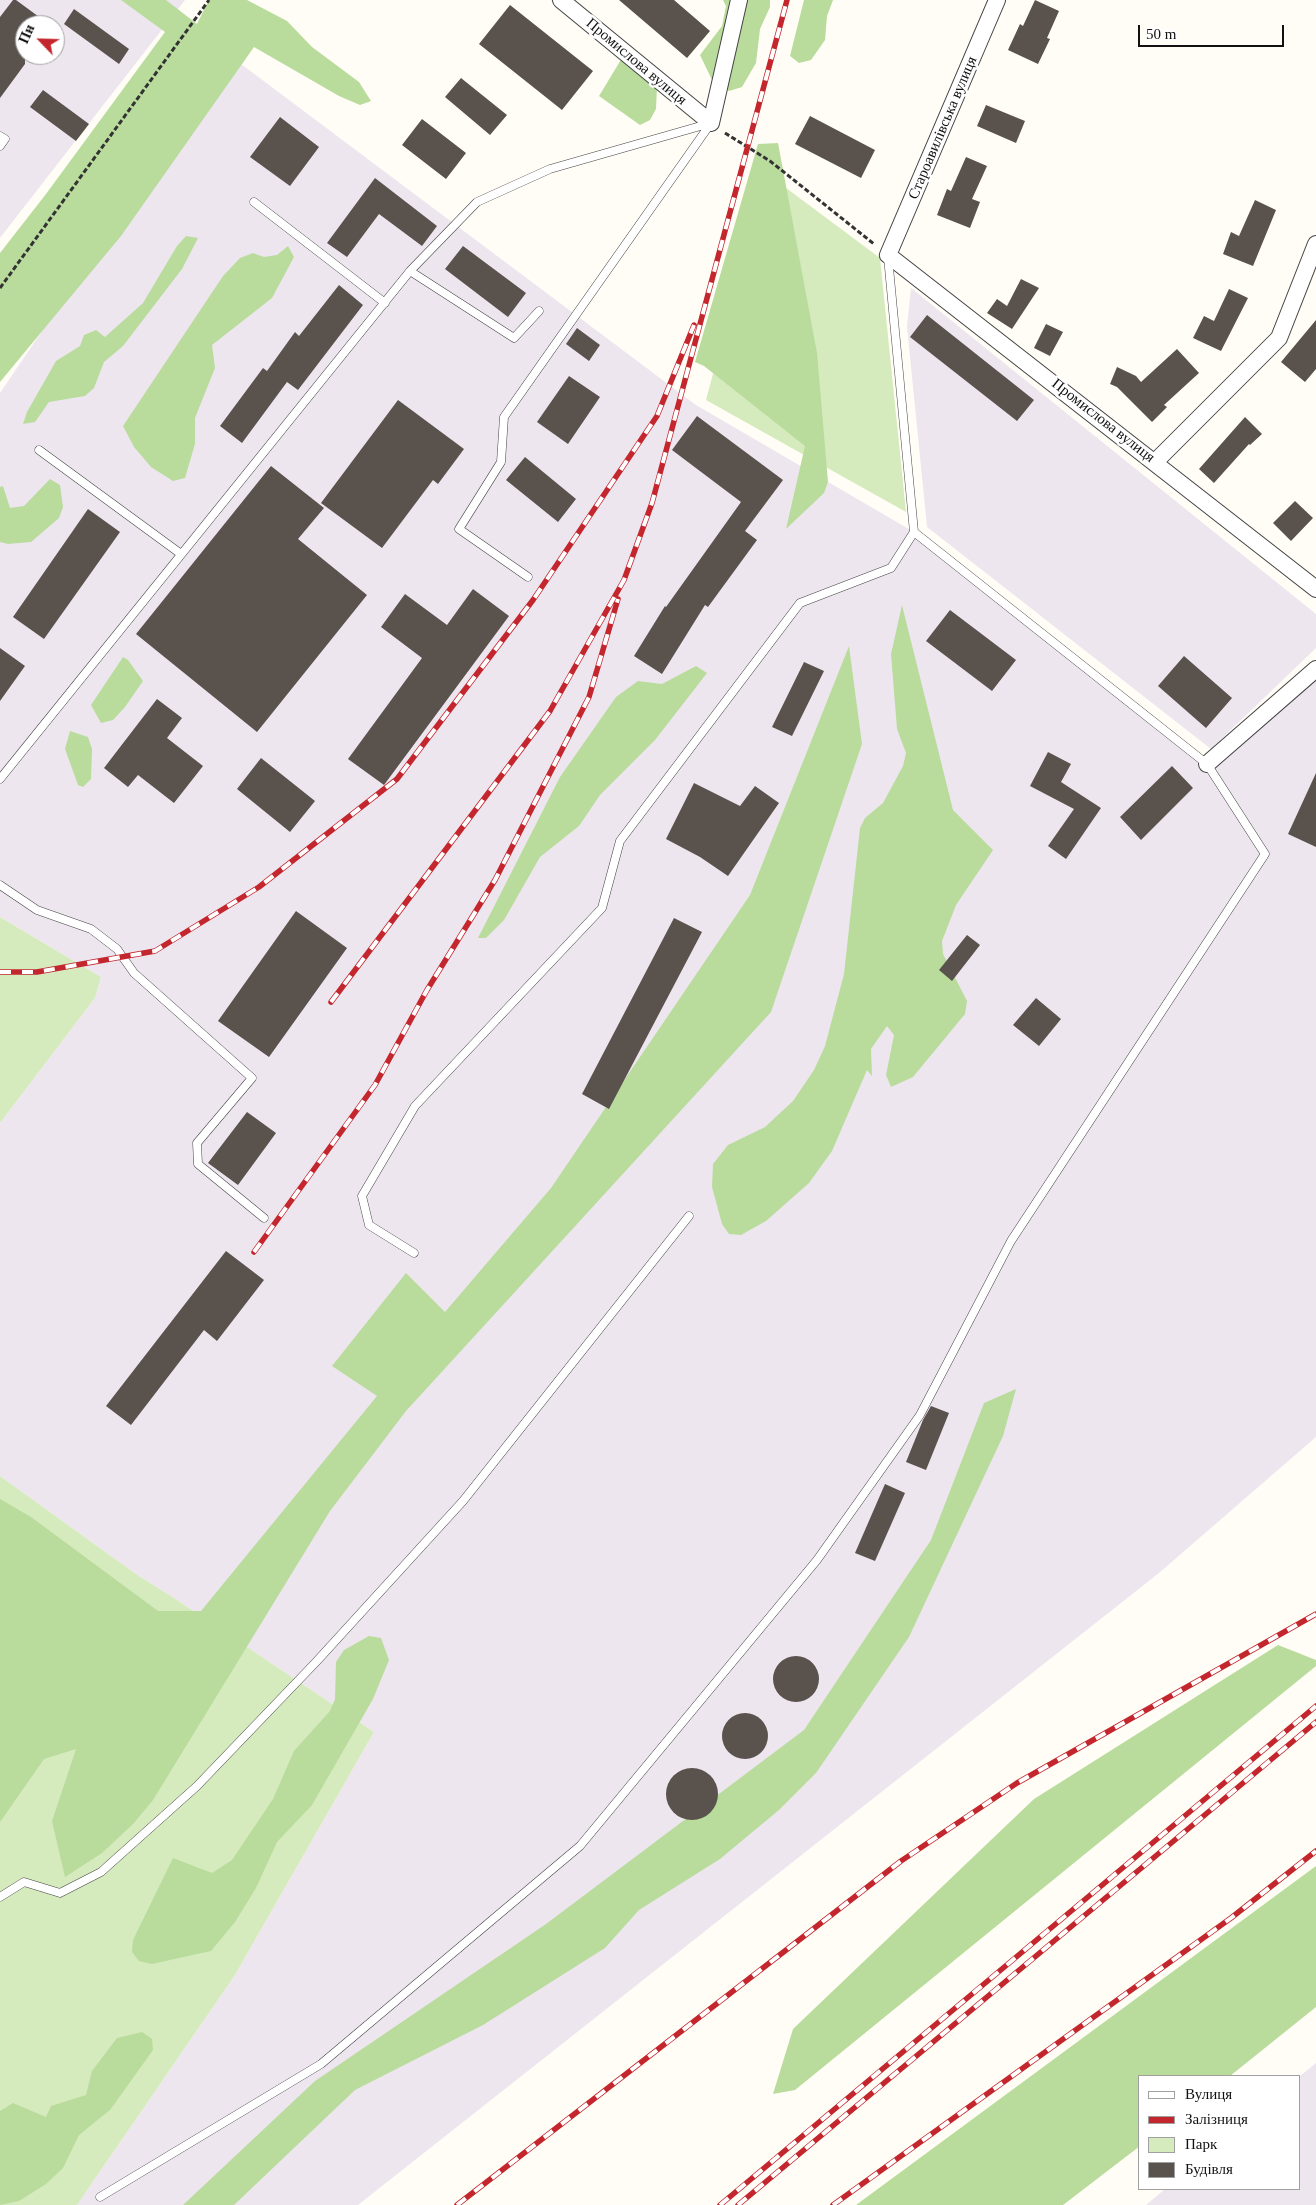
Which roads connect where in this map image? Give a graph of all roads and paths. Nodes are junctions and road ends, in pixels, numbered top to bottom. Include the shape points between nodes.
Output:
1 (209, 0) edge
2 (561, 0) edge
3 (739, 0) edge
4 (997, 0) edge
5 (710, 124) junction
6 (0, 136) edge
7 (0, 146) edge
8 (254, 202) dead end
9 (1316, 244) edge
10 (888, 255) junction
11 (410, 272) junction
12 (0, 288) edge
13 (385, 303) junction
14 (540, 311) dead end
15 (39, 450) dead end
16 (1155, 462) junction
17 (914, 532) junction
18 (181, 554) junction
19 (528, 577) dead end
20 (1316, 589) edge
21 (1316, 669) edge
22 (1207, 764) junction
23 (0, 779) edge
24 (0, 885) edge
25 (689, 1216) dead end
26 (264, 1218) dead end
27 (414, 1253) dead end
28 (0, 1897) edge
29 (100, 2197) dead end

1 - 12 path
2 - 5 street, Промислова вулиця
3 - 5 street
4 - 10 street, Староавилівська вулиця
5 - 10 path via 770,161
5 - 11 lane via 550,169 477,202
5 - 19 lane via 504,417 501,462 459,529
6 - 7 lane via 5,140
8 - 13 lane
9 - 16 street via 1279,338
10 - 16 street, Промислова вулиця
10 - 17 lane
11 - 13 lane
11 - 14 lane via 514,338
13 - 18 lane
15 - 18 lane
16 - 20 street, Промислова вулиця
17 - 22 lane
17 - 27 lane via 891,568 800,603 620,842 602,908 415,1106 362,1196 369,1225
18 - 23 lane
21 - 22 street
22 - 29 lane via 1265,854 1011,1241 920,1415 817,1560 580,1846 321,2064
24 - 26 lane via 37,910 91,929 117,949 134,973 252,1078 197,1143 198,1164
25 - 28 lane via 463,1501 197,1786 101,1872 60,1892 24,1882

